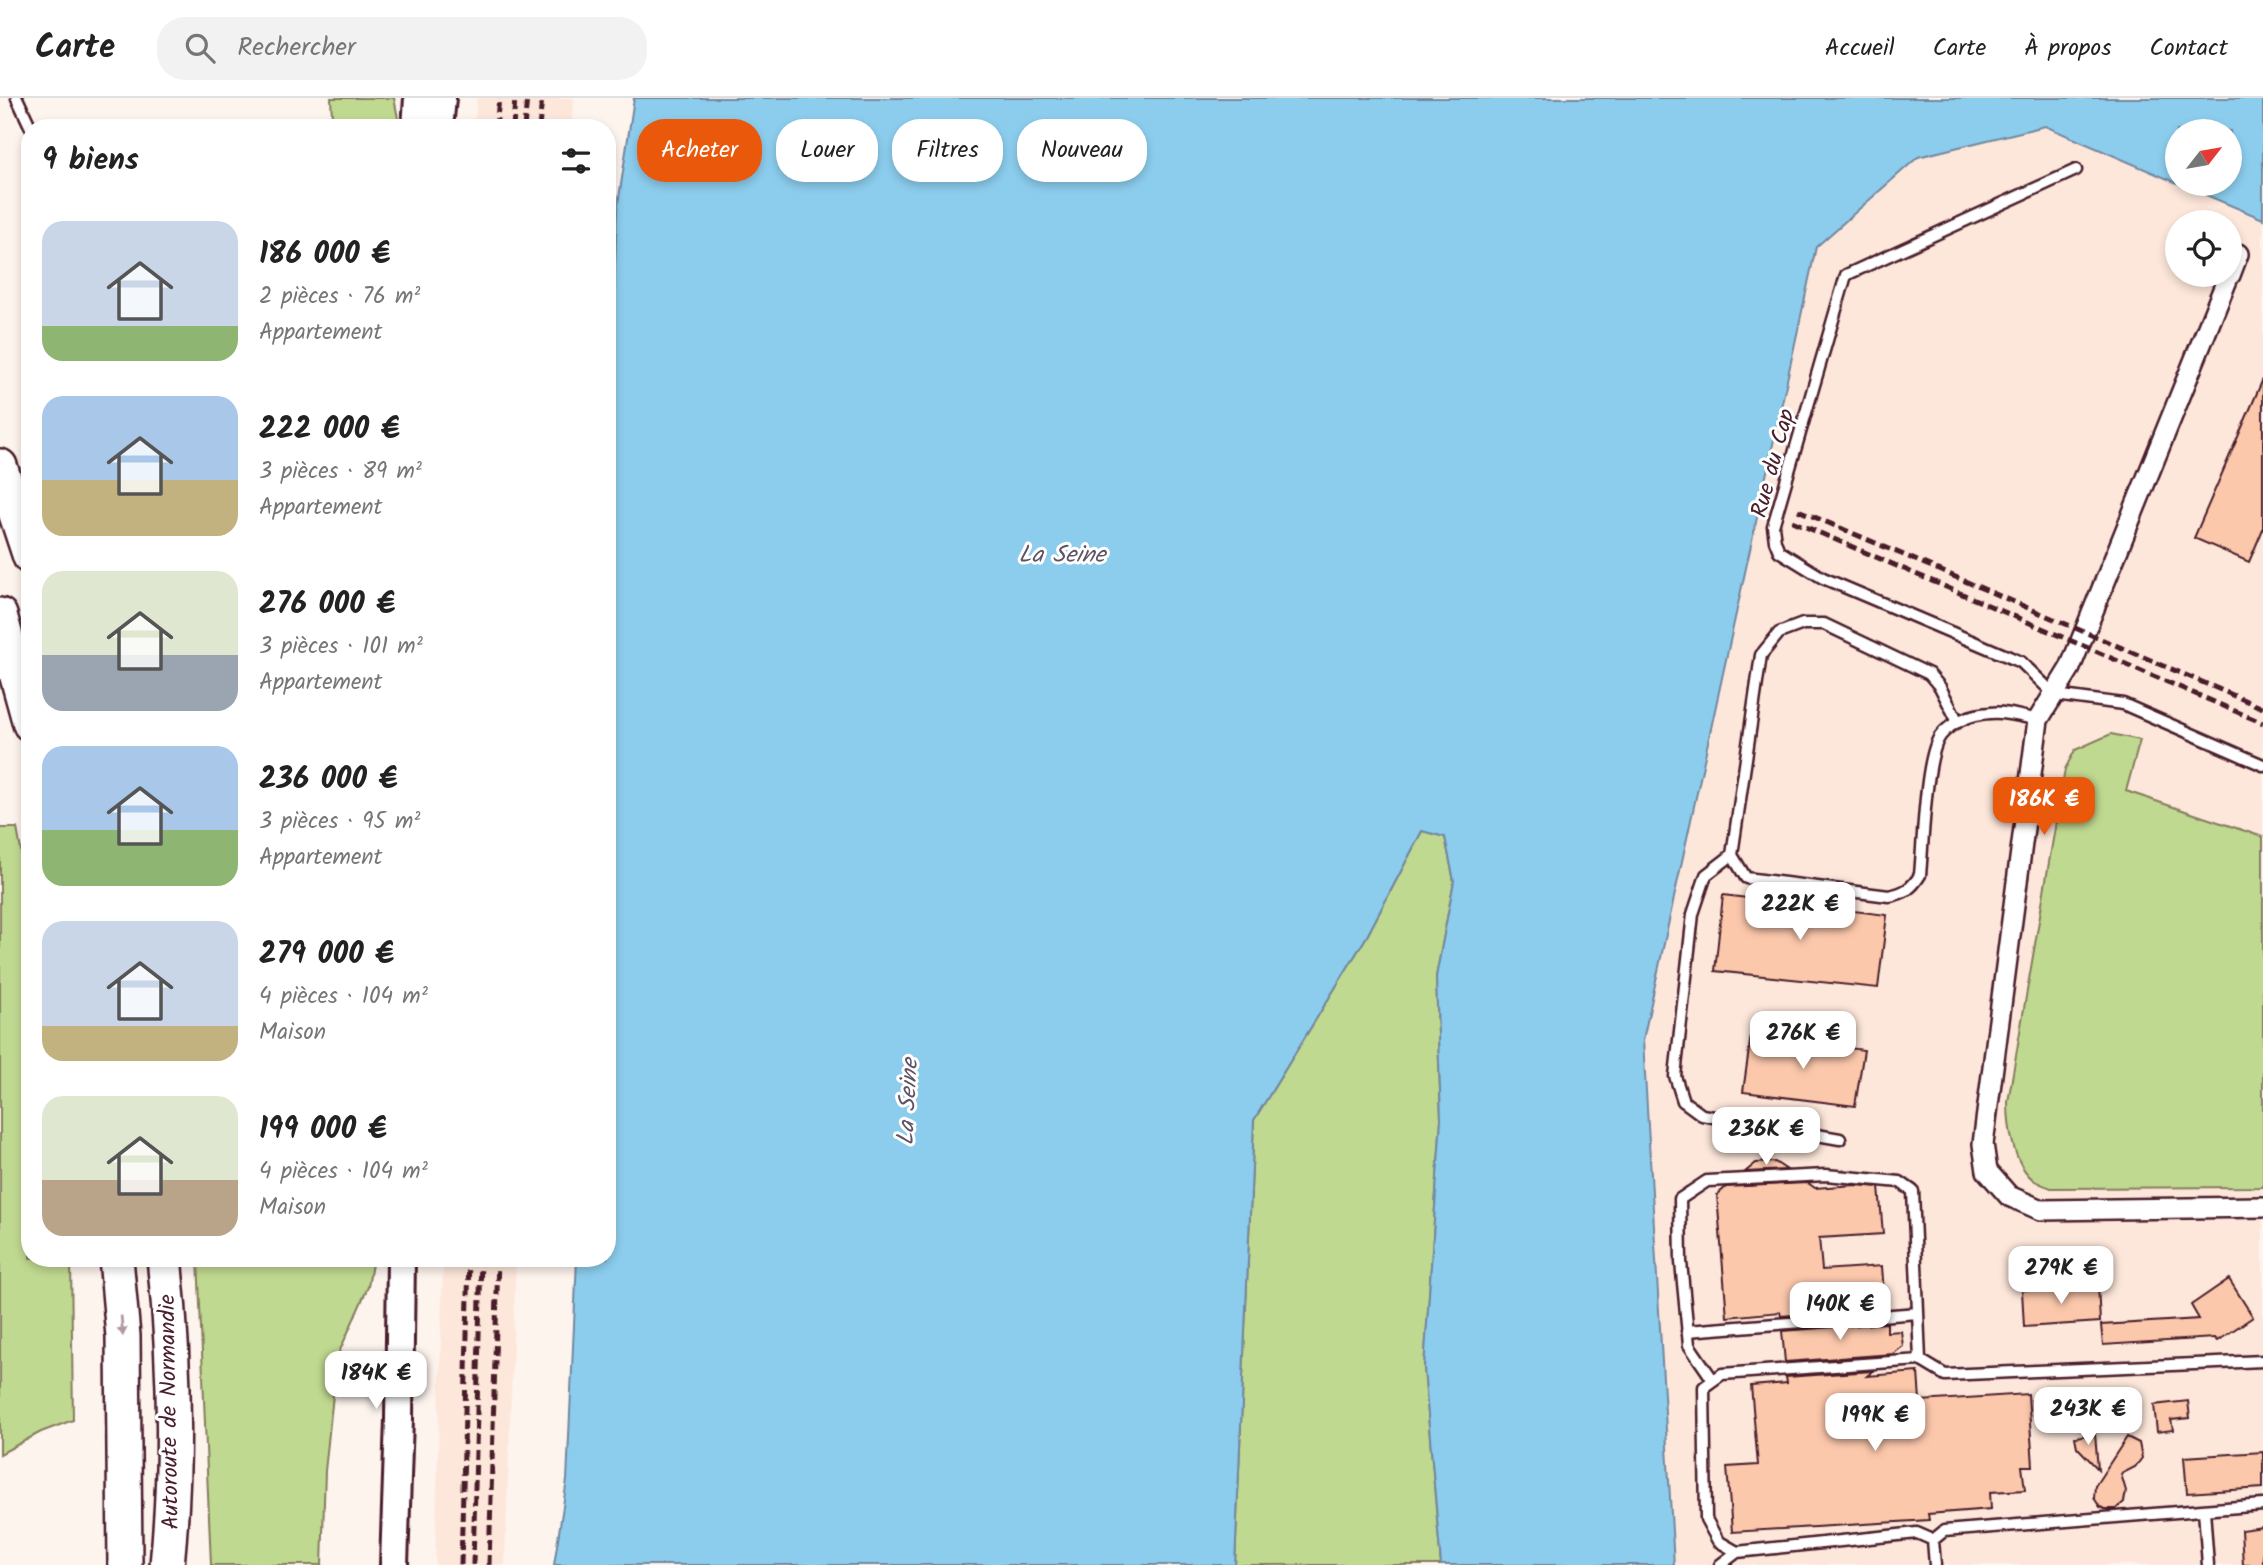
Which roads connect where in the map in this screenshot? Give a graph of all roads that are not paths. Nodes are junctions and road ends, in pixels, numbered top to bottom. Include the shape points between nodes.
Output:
1 (18, 98) edge
2 (418, 98) edge
3 (442, 98) edge
4 (27, 119) edge
5 (417, 119) edge
6 (440, 119) edge
7 (2076, 170) dead end
8 (2225, 287) edge
9 (0, 466) edge
10 (21, 530) edge
11 (0, 615) edge
12 (21, 691) edge
13 (2055, 695) junction
14 (2038, 720) junction
15 (1958, 722) junction
16 (2263, 765) edge
17 (1732, 855) junction
18 (1840, 1139) dead end
19 (2263, 1207) edge
20 (117, 1267) edge
21 (165, 1267) edge
22 (401, 1267) edge
23 (1918, 1313) junction
24 (1687, 1331) junction
25 (1920, 1360) junction
26 (2263, 1361) edge
27 (1713, 1380) junction
28 (173, 1505) junction
29 (2263, 1505) edge
30 (2204, 1510) junction
31 (1933, 1540) junction
32 (1737, 1552) junction
33 (125, 1565) edge
34 (167, 1565) edge
35 (182, 1565) edge
36 (394, 1565) edge
37 (1720, 1565) edge
38 (1935, 1565) edge
39 (2208, 1565) edge

1 - 4 lane
2 - 5 main road
3 - 6 main road
7 - 13 lane, Rue du Cap via 1846,275 1773,526 1779,551 1823,578 2021,662
8 - 13 street
9 - 10 highway
11 - 12 highway
13 - 14 street
13 - 16 lane via 2123,704
14 - 15 lane via 1992,712
14 - 19 street via 1983,1144 1987,1171 2009,1196 2041,1210
15 - 17 lane via 1939,737 1930,765 1920,875 1902,894 1746,877
15 - 17 lane via 1929,674 1824,624 1803,624 1779,633 1760,655
17 - 18 lane via 1706,876 1693,914 1675,1076 1683,1101 1702,1115
20 -> 33 highway, Autoroute de Normandie via 123,1336
21 - 28 highway, Autoroute de Normandie via 171,1322
22 - 36 main road
23 - 24 lane
23 - 24 lane via 1913,1191 1900,1182 1826,1175 1707,1181 1680,1199
23 - 25 lane
24 - 27 lane via 1689,1345
25 - 26 lane via 1945,1375
25 - 27 lane via 1722,1374
27 - 32 lane via 1704,1387 1706,1519 1718,1541
28 - 34 highway, Autoroute de Normandie
28 - 35 highway
29 - 30 lane
30 - 31 lane via 1944,1531
30 - 39 lane
31 - 32 lane via 1917,1534
31 - 38 lane
32 - 37 lane

